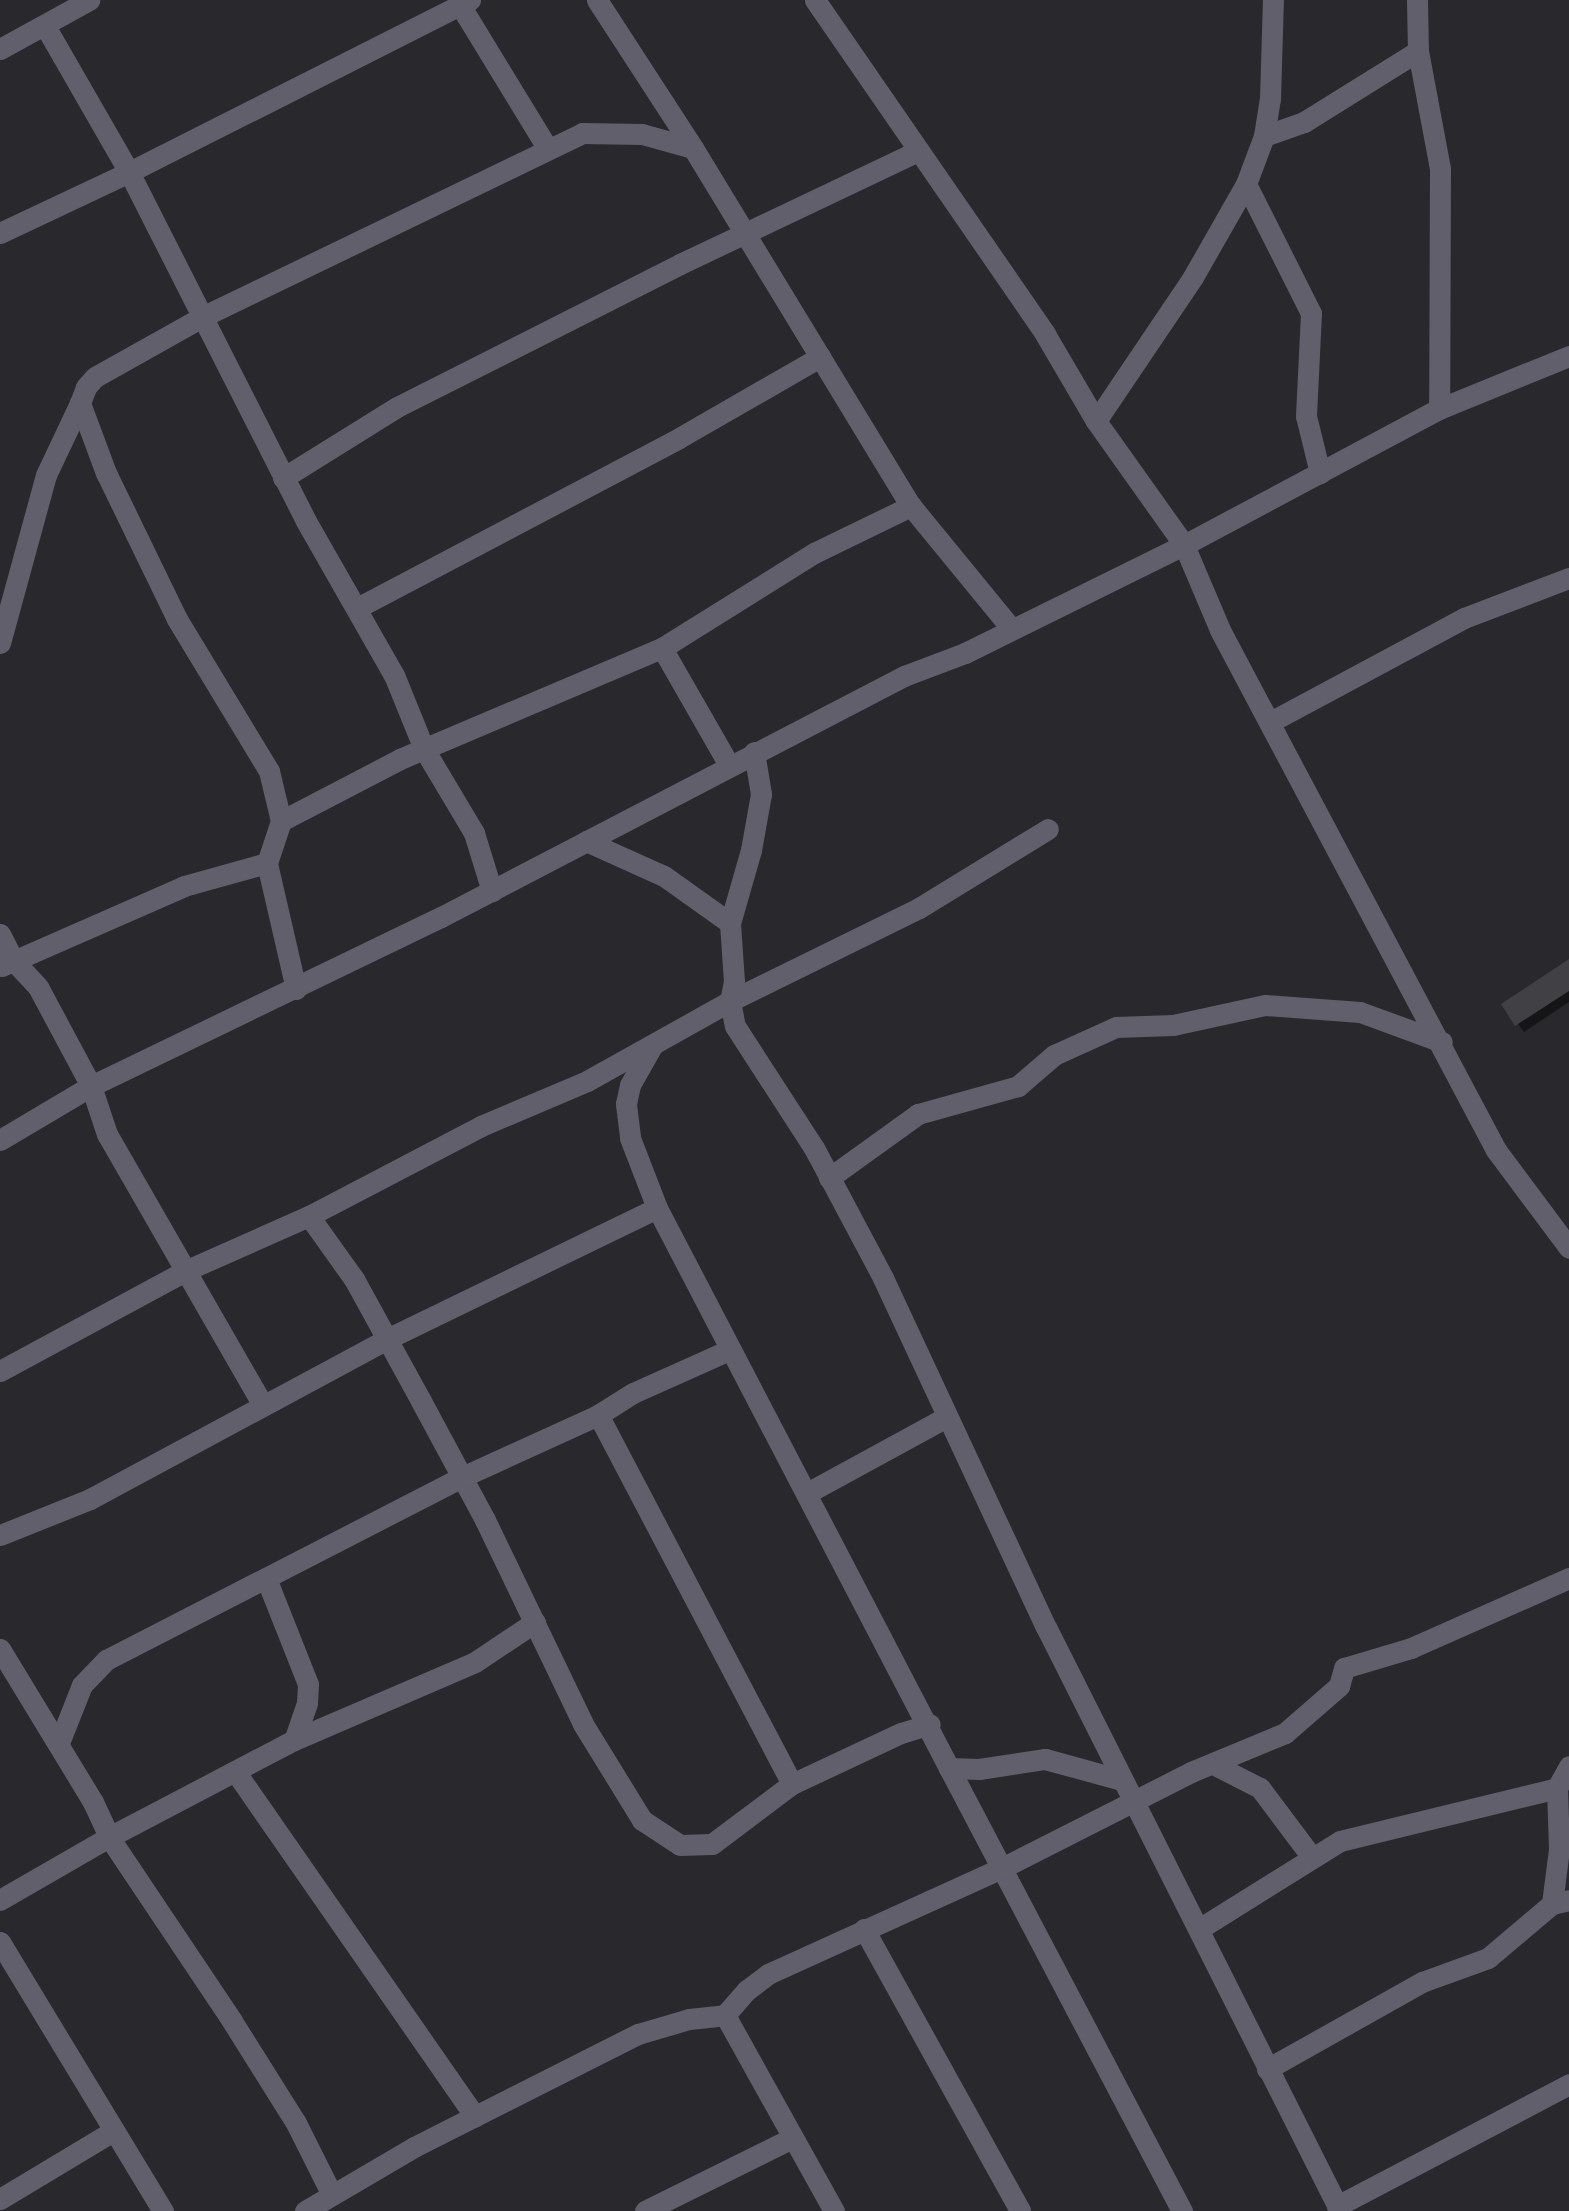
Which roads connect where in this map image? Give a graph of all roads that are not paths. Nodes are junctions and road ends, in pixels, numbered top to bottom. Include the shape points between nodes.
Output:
1 (597, 0) edge
2 (816, 0) edge
3 (1273, 0) edge
4 (1417, 0) edge
5 (465, 2) edge
6 (75, 3) edge
7 (45, 26) junction
8 (0, 49) edge
9 (1418, 51) junction
10 (1264, 135) junction
11 (694, 148) junction
12 (548, 149) junction
13 (916, 152) junction
14 (129, 172) junction
15 (1246, 184) junction
16 (0, 233) edge
17 (743, 234) junction
18 (202, 317) junction
19 (1569, 356) edge
20 (820, 357) junction
21 (80, 403) junction
22 (1439, 410) junction
23 (1096, 421) junction
24 (1320, 473) junction
25 (283, 478) junction
26 (911, 506) junction
27 (1184, 545) junction
28 (1569, 578) edge
29 (357, 608) junction
30 (1010, 627) junction
31 (0, 643) edge
32 (662, 648) junction
33 (1272, 721) junction
34 (424, 749) junction
35 (754, 752) junction
36 (729, 765) junction
37 (281, 821) junction
38 (1048, 828) dead end
39 (586, 841) junction
40 (267, 863) junction
41 (492, 891) junction
42 (730, 923) junction
43 (0, 934) edge
44 (6, 964) edge
45 (296, 989) junction
46 (730, 1001) junction
47 (1442, 1042) junction
48 (652, 1046) junction
49 (91, 1086) junction
50 (0, 1140) edge
51 (829, 1178) junction
52 (657, 1208) junction
53 (309, 1216) junction
54 (1569, 1248) edge
55 (187, 1270) junction
56 (387, 1339) junction
57 (729, 1350) junction
58 (0, 1371) edge
59 (263, 1405) junction
60 (598, 1415) junction
61 (945, 1418) junction
62 (462, 1477) junction
63 (809, 1492) junction
64 (0, 1535) edge
65 (1569, 1577) edge
66 (266, 1578) junction
67 (535, 1622) junction
68 (0, 1649) edge
69 (930, 1724) junction
70 (295, 1740) junction
71 (58, 1743) junction
72 (1215, 1765) junction
73 (1569, 1766) edge
74 (949, 1768) junction
75 (237, 1774) junction
76 (1122, 1780) junction
77 (792, 1784) junction
78 (1557, 1788) junction
79 (1133, 1801) junction
80 (108, 1837) junction
81 (1311, 1856) junction
82 (1000, 1869) junction
83 (0, 1900) edge
84 (1560, 1902) edge
85 (864, 1929) junction
86 (1199, 1929) junction
87 (0, 1942) edge
88 (725, 2015) junction
89 (1267, 2069) junction
90 (1569, 2084) edge
91 (475, 2116) junction
92 (113, 2131) junction
93 (792, 2138) junction
94 (331, 2193) junction
95 (0, 2199) edge
96 (1338, 2209) edge
97 (163, 2211) edge
98 (305, 2211) edge
99 (645, 2211) edge
100 (834, 2211) edge
101 (1020, 2211) edge
102 (1182, 2211) edge

1 - 11 street
2 - 13 street
3 - 10 street via 1270,99
4 - 9 street
5 - 12 street
5 - 14 street
6 - 7 street
7 - 8 street
7 - 14 street
9 - 10 street via 1304,122
9 - 22 street via 1440,168
10 - 15 street
11 - 12 street via 642,134 582,133
11 - 17 street
12 - 18 street
13 - 17 street
13 - 23 street via 1045,334
14 - 16 street
14 - 18 street
15 - 23 street via 1193,277
15 - 24 street via 1311,313 1306,416
17 - 20 street
17 - 25 street via 397,407
18 - 21 street via 95,377
18 - 25 street
19 - 22 street
20 - 26 street
20 - 29 street via 679,438
21 - 31 street via 46,475
21 - 37 street via 106,474 177,619 269,771
22 - 24 street
23 - 27 street
24 - 27 street
25 - 29 street
26 - 30 street
26 - 32 street via 814,553
27 - 30 street
27 - 33 street via 1220,630
28 - 33 street via 1464,618
29 - 34 street via 394,675
30 - 35 street
32 - 34 street
32 - 36 street
33 - 47 street via 1357,893
34 - 37 street
34 - 41 street via 474,833
35 - 36 street
35 - 42 street via 761,794
36 - 39 street
37 - 40 street
38 - 46 street via 919,908
39 - 41 street
39 - 42 street via 664,876
40 - 44 street via 184,886
40 - 45 street
41 - 45 street
42 - 46 street via 734,981
43 - 44 street
44 - 49 street via 38,987
45 - 49 street
46 - 48 street
46 - 51 street via 744,1044
47 - 51 street via 1360,1012 1265,1006 1173,1025 1116,1027 1054,1055 1018,1086 918,1114
47 - 54 street via 1496,1150
48 - 52 street via 626,1096 630,1138
48 - 53 street via 587,1081 481,1126
49 - 50 street
49 - 55 street via 107,1134
51 - 61 street via 883,1278
52 - 56 street
52 - 57 street
53 - 55 street
53 - 56 street via 354,1279
55 - 58 street
55 - 59 street
56 - 59 street
56 - 62 street
57 - 60 street via 633,1393
57 - 63 street
59 - 64 street via 89,1499
60 - 62 street
60 - 77 street
61 - 63 street
61 - 76 street
62 - 66 street
62 - 67 street
63 - 69 street
65 - 72 street via 1411,1648 1344,1668 1339,1686 1285,1733
66 - 70 street via 308,1684
66 - 71 street via 106,1660 82,1685
67 - 70 street via 475,1662
67 - 77 street via 583,1724 642,1821 656,1831 680,1845 712,1844
68 - 71 street
69 - 74 street
69 - 77 street
70 - 75 street
71 - 80 street
72 - 79 street
72 - 81 street via 1260,1788
73 - 78 street
74 - 76 street via 979,1769 1045,1759
74 - 82 street
75 - 80 street
75 - 91 street
76 - 79 street
78 - 81 street via 1351,1838
78 - 84 street
79 - 82 street
79 - 86 street
80 - 83 street
80 - 94 street via 296,2123
81 - 86 street via 1288,1876
82 - 85 street
82 - 102 street via 1126,2098
84 - 89 street via 1488,1958 1422,1982
85 - 88 street via 768,1974
85 - 101 street
86 - 89 street
87 - 92 street
88 - 91 street via 690,2019 638,2034
88 - 93 street
89 - 96 street
90 - 96 street
91 - 94 street
92 - 95 street
92 - 97 street
93 - 99 street
93 - 100 street
94 - 98 street

